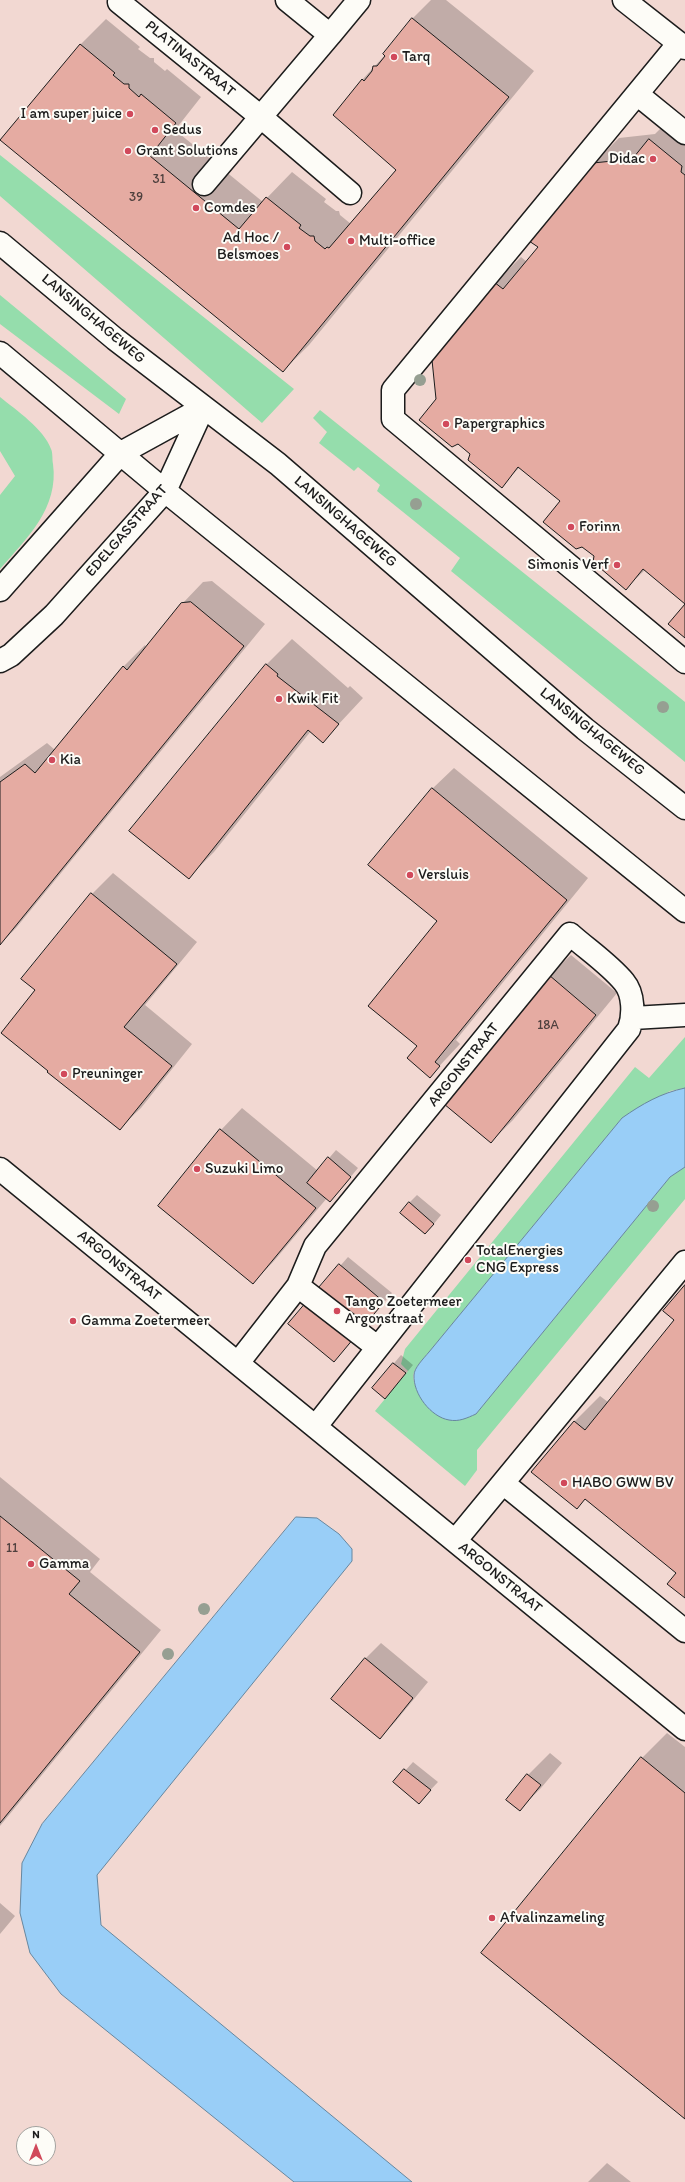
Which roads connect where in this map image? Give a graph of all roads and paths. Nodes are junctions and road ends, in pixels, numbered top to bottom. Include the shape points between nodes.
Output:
1 (287, 0) edge
2 (359, 0) edge
3 (624, 0) edge
4 (119, 2) dead end
5 (330, 35) junction
6 (682, 46) edge
7 (637, 94) junction
8 (261, 117) junction
9 (685, 133) edge
10 (204, 184) dead end
11 (350, 193) dead end
12 (0, 243) edge
13 (0, 353) edge
14 (203, 408) junction
15 (121, 453) junction
16 (165, 491) junction
17 (0, 590) edge
18 (0, 661) edge
19 (685, 662) edge
20 (685, 808) edge
21 (685, 911) edge
22 (685, 1014) edge
23 (633, 1018) junction
24 (0, 1169) edge
25 (685, 1262) edge
26 (298, 1286) junction
27 (377, 1347) junction
28 (238, 1363) junction
29 (316, 1426) junction
30 (503, 1483) junction
31 (448, 1535) junction
32 (685, 1630) edge
33 (685, 1729) edge

1 - 5 street
2 - 5 street
3 - 6 street
4 - 8 street, PLATINASTRAAT
5 - 8 street
6 - 7 street
7 - 9 street
7 - 19 street via 393,390 393,419
8 - 10 street
8 - 11 street, PLATINASTRAAT
12 - 14 street, LANSINGHAGEWEG
13 - 15 street
14 - 15 street
14 - 16 street, EDELGASSTRAAT
14 - 20 street, LANSINGHAGEWEG via 278,464 585,729
15 - 16 street
15 - 17 street
16 - 18 street, EDELGASSTRAAT via 54,615 11,656
16 - 21 street
22 - 23 street
23 - 26 street, ARGONSTRAAT via 625,982 570,934 315,1246
23 - 27 street via 629,1029
24 - 28 street, ARGONSTRAAT
25 - 30 street
26 - 27 street
26 - 28 street, ARGONSTRAAT
27 - 29 street
28 - 29 street, ARGONSTRAAT
29 - 31 street, ARGONSTRAAT
30 - 31 street
30 - 32 street
31 - 33 street, ARGONSTRAAT

